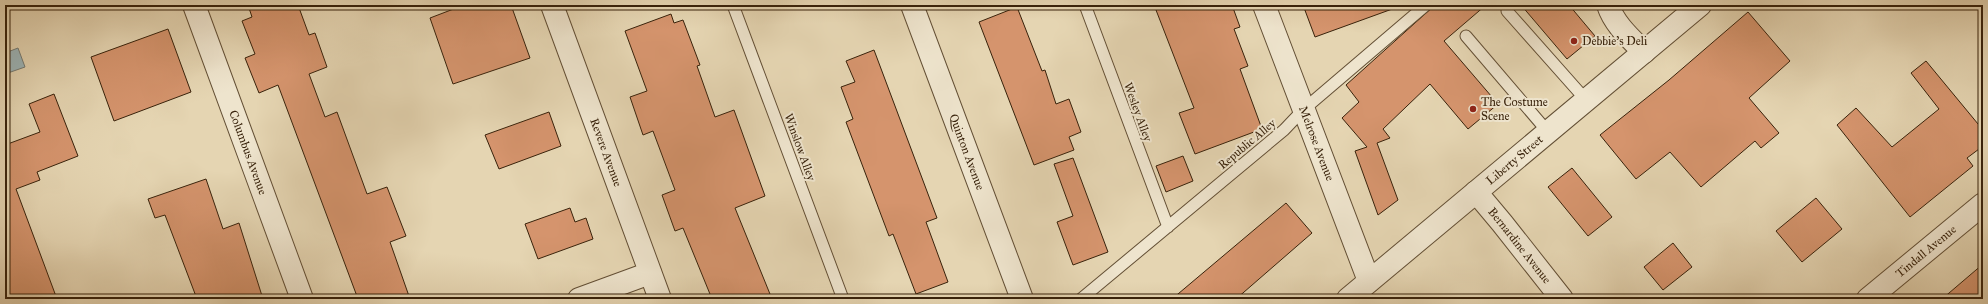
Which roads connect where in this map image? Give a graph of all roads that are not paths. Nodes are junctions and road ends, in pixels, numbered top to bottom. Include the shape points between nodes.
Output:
1 (194, 5) edge
2 (552, 5) edge
3 (733, 5) edge
4 (912, 5) edge
5 (1085, 5) edge
6 (1264, 5) edge
7 (1426, 5) edge
8 (1608, 5) edge
9 (1700, 5) edge
10 (1507, 11) dead end
11 (1466, 36) dead end
12 (1644, 52) junction
13 (1586, 100) junction
14 (1304, 110) junction
15 (1548, 132) junction
16 (1476, 192) junction
17 (1983, 204) edge
18 (1168, 227) junction
19 (650, 273) junction
20 (1369, 282) junction
21 (302, 299) edge
22 (579, 299) edge
23 (660, 299) edge
24 (843, 299) edge
25 (1022, 299) edge
26 (1081, 299) edge
27 (1348, 299) edge
28 (1562, 299) edge
29 (1868, 299) edge

1 - 21 street, Columbus Avenue
2 - 19 street, Revere Avenue
3 - 24 lane, Winslow Alley
4 - 25 street, Quinton Avenue
5 - 18 lane, Wesley Alley
6 - 14 street, Melrose Avenue
7 - 14 lane, Republic Alley
8 - 12 street via 1610,14 1621,29
9 - 12 street, Liberty Street
10 - 13 lane
11 - 15 lane
12 - 13 street, Liberty Street
13 - 15 street, Liberty Street
14 - 18 lane, Republic Alley via 1284,130
14 - 20 street, Melrose Avenue
15 - 16 street, Liberty Street
16 - 20 street, Liberty Street
16 - 28 street, Bernardine Avenue
17 - 29 street, Tindall Avenue
18 - 26 lane, Republic Alley
19 - 22 street
19 - 23 street, Revere Avenue
20 - 27 street, Liberty Street

